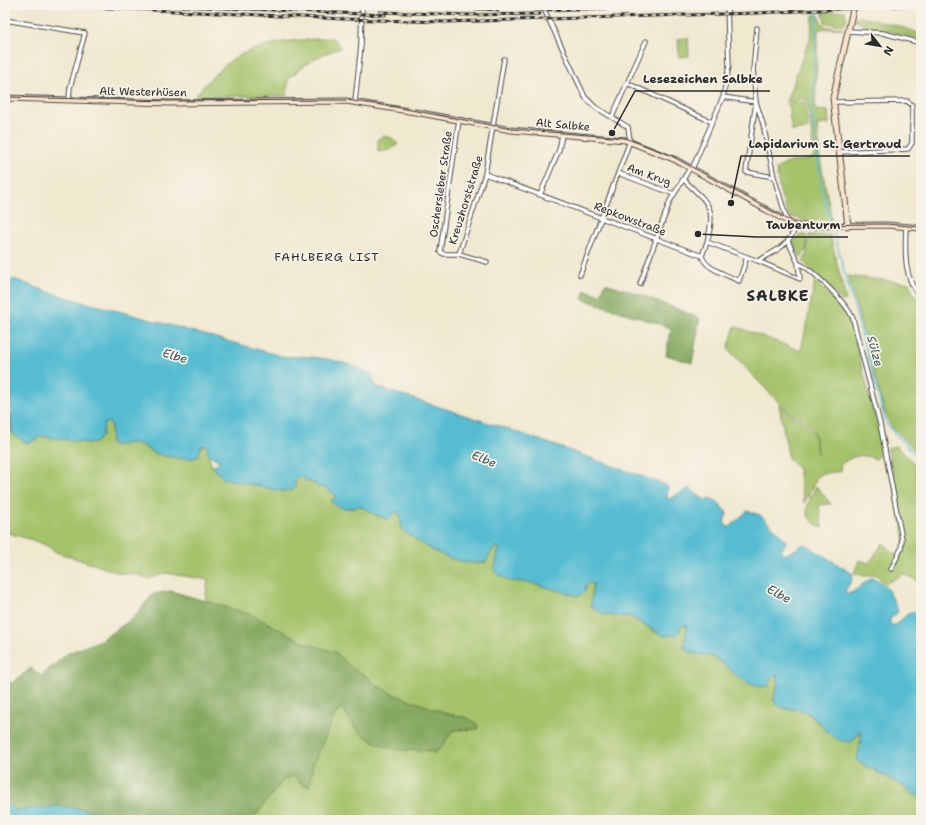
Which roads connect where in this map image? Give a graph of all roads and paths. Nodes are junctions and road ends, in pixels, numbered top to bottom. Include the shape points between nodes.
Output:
1 (362, 5) edge
2 (542, 5) edge
3 (727, 5) edge
4 (854, 5) edge
5 (5, 20) edge
6 (757, 28) dead end
7 (848, 31) junction
8 (646, 41) dead end
9 (921, 43) edge
10 (504, 59) dead end
11 (627, 83) junction
12 (723, 97) junction
13 (5, 98) edge
14 (69, 100) junction
15 (280, 102) joint
16 (355, 102) junction
17 (756, 102) junction
18 (833, 102) junction
19 (612, 117) junction
20 (458, 120) junction
21 (712, 122) junction
22 (494, 128) junction
23 (562, 135) junction
24 (630, 141) junction
25 (838, 152) junction
26 (691, 169) junction
27 (618, 173) junction
28 (485, 174) junction
29 (774, 177) junction
30 (683, 179) junction
31 (674, 194) junction
32 (540, 195) junction
33 (600, 217) junction
34 (788, 223) junction
35 (796, 226) junction
36 (848, 226) junction
37 (906, 226) junction
38 (921, 228) edge
39 (656, 239) junction
40 (788, 241) junction
41 (707, 242) junction
42 (459, 254) junction
43 (702, 256) junction
44 (747, 257) junction
45 (758, 261) junction
46 (488, 262) dead end
47 (798, 262) junction
48 (580, 275) dead end
49 (640, 284) dead end
50 (921, 298) edge
51 (891, 570) dead end

1 - 16 street
2 - 19 street via 584,95 595,107
3 - 12 street via 729,62
4 - 7 main road
5 - 14 street via 83,32 85,35
6 - 17 street via 753,70
7 - 9 street via 883,33
7 - 18 main road via 834,87
8 - 11 street
10 - 22 street, Kreuzhorststraße
11 - 19 street
11 - 21 street
12 - 17 street
12 - 21 street
13 - 14 main road, Alt Westerhüsen
14 - 15 main road, Alt Westerhüsen via 169,103
15 - 16 main road, Alt Salbke
16 - 20 main road, Alt Salbke
17 - 29 street
17 - 29 street via 746,172
18 - 25 main road
18 - 25 street via 908,101 912,105 912,143 908,149
19 - 24 street via 629,128
20 - 22 main road, Alt Salbke
20 - 42 street, Oschersleber Straße via 440,250 443,254
21 - 26 street
22 - 23 main road, Alt Salbke
22 - 28 street, Kreuzhorststraße
23 - 24 main road, Alt Salbke
23 - 32 street via 559,150
24 - 26 main road, Alt Salbke
24 - 27 street
25 - 36 main road
26 - 30 street
26 - 34 main road, Alt Salbke
27 - 31 street, Am Krug
27 - 33 street
28 - 32 street, Repkowstraße
28 - 42 street, Kreuzhorststraße
29 - 34 street
30 - 31 street
30 - 41 street via 704,200 710,212 712,221
31 - 39 street
32 - 33 street, Repkowstraße
33 - 39 street, Repkowstraße
33 - 48 street
34 - 35 main road, Alt Salbke
35 - 36 main road, Alt Salbke
35 - 40 street
36 - 37 main road, Alt Salbke
37 - 38 main road, Alt Salbke
37 - 50 street via 906,265 912,287
39 - 43 street, Repkowstraße
39 - 49 street
40 - 45 street
40 - 47 street
41 - 43 street
41 - 44 street
42 - 46 street
43 - 44 street, Repkowstraße via 711,267 739,281
44 - 45 street
45 - 47 street via 800,279
47 - 51 street via 813,273 846,306 853,319 880,424 902,539 901,549

